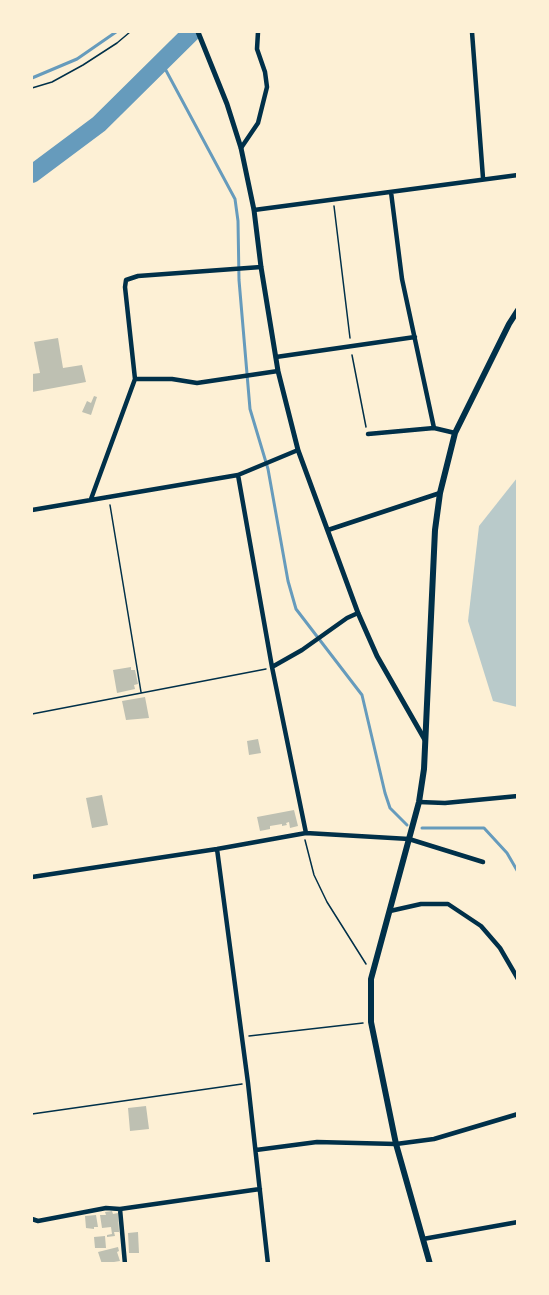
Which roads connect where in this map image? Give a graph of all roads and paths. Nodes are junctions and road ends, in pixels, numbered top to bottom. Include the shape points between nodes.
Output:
1 (130, 32) edge
2 (198, 32) edge
3 (258, 32) edge
4 (472, 32) edge
5 (32, 88) edge
6 (241, 148) junction
7 (518, 175) edge
8 (483, 178) junction
9 (391, 192) junction
10 (334, 199) junction
11 (254, 210) junction
12 (261, 267) junction
13 (518, 310) edge
14 (415, 336) junction
15 (351, 347) junction
16 (276, 357) junction
17 (278, 371) junction
18 (135, 379) junction
19 (434, 428) junction
20 (455, 433) junction
21 (368, 434) joint
22 (298, 450) junction
23 (238, 475) junction
24 (440, 493) junction
25 (108, 496) junction
26 (91, 499) junction
27 (32, 510) edge
28 (328, 530) junction
29 (358, 613) junction
30 (272, 667) junction
31 (141, 693) junction
32 (32, 714) edge
33 (424, 740) junction
34 (518, 796) edge
35 (419, 802) junction
36 (305, 833) junction
37 (409, 839) junction
38 (217, 849) junction
39 (483, 862) dead end
40 (32, 877) edge
41 (390, 911) junction
42 (372, 975) junction
43 (518, 979) edge
44 (371, 1022) junction
45 (242, 1037) junction
46 (248, 1083) junction
47 (32, 1114) edge
48 (518, 1114) edge
49 (396, 1144) junction
50 (256, 1150) junction
51 (260, 1189) junction
52 (120, 1209) junction
53 (32, 1220) edge
54 (518, 1222) edge
55 (423, 1239) junction
56 (125, 1263) edge
57 (268, 1263) edge
58 (430, 1263) edge

1 - 5 path via 83,65
2 - 6 street
3 - 6 street via 257,49 267,87 258,123
4 - 8 street
6 - 11 street
7 - 8 street
8 - 9 street
9 - 10 street
9 - 14 street via 402,279
10 - 11 street
10 - 15 path
11 - 12 street
12 - 16 street
12 - 18 street via 126,280
13 - 20 main road
14 - 15 street
14 - 19 street
15 - 16 street
15 - 21 path
16 - 17 street
17 - 18 street via 197,382
17 - 22 street
18 - 26 street
19 - 20 street
19 - 21 street
20 - 24 main road
22 - 23 street
22 - 28 street
23 - 25 street
23 - 30 street
24 - 28 street
24 - 33 main road
25 - 26 street
25 - 31 path
26 - 27 street
28 - 29 street
29 - 30 street
29 - 33 street
30 - 31 path
30 - 36 street
31 - 32 path
33 - 35 main road
34 - 35 street
35 - 37 main road
36 - 37 street
36 - 38 street
36 - 42 path via 314,875
37 - 39 street
37 - 41 main road
38 - 40 street
38 - 45 street
41 - 42 main road
41 - 43 street via 421,904 448,904 481,926
42 - 44 main road
44 - 45 path
44 - 49 main road
45 - 46 street
46 - 47 path
46 - 50 street
48 - 49 street via 434,1139
49 - 50 street via 317,1142
49 - 55 main road
50 - 51 street
51 - 52 street
51 - 57 street
52 - 53 street
52 - 56 street
54 - 55 street
55 - 58 main road

